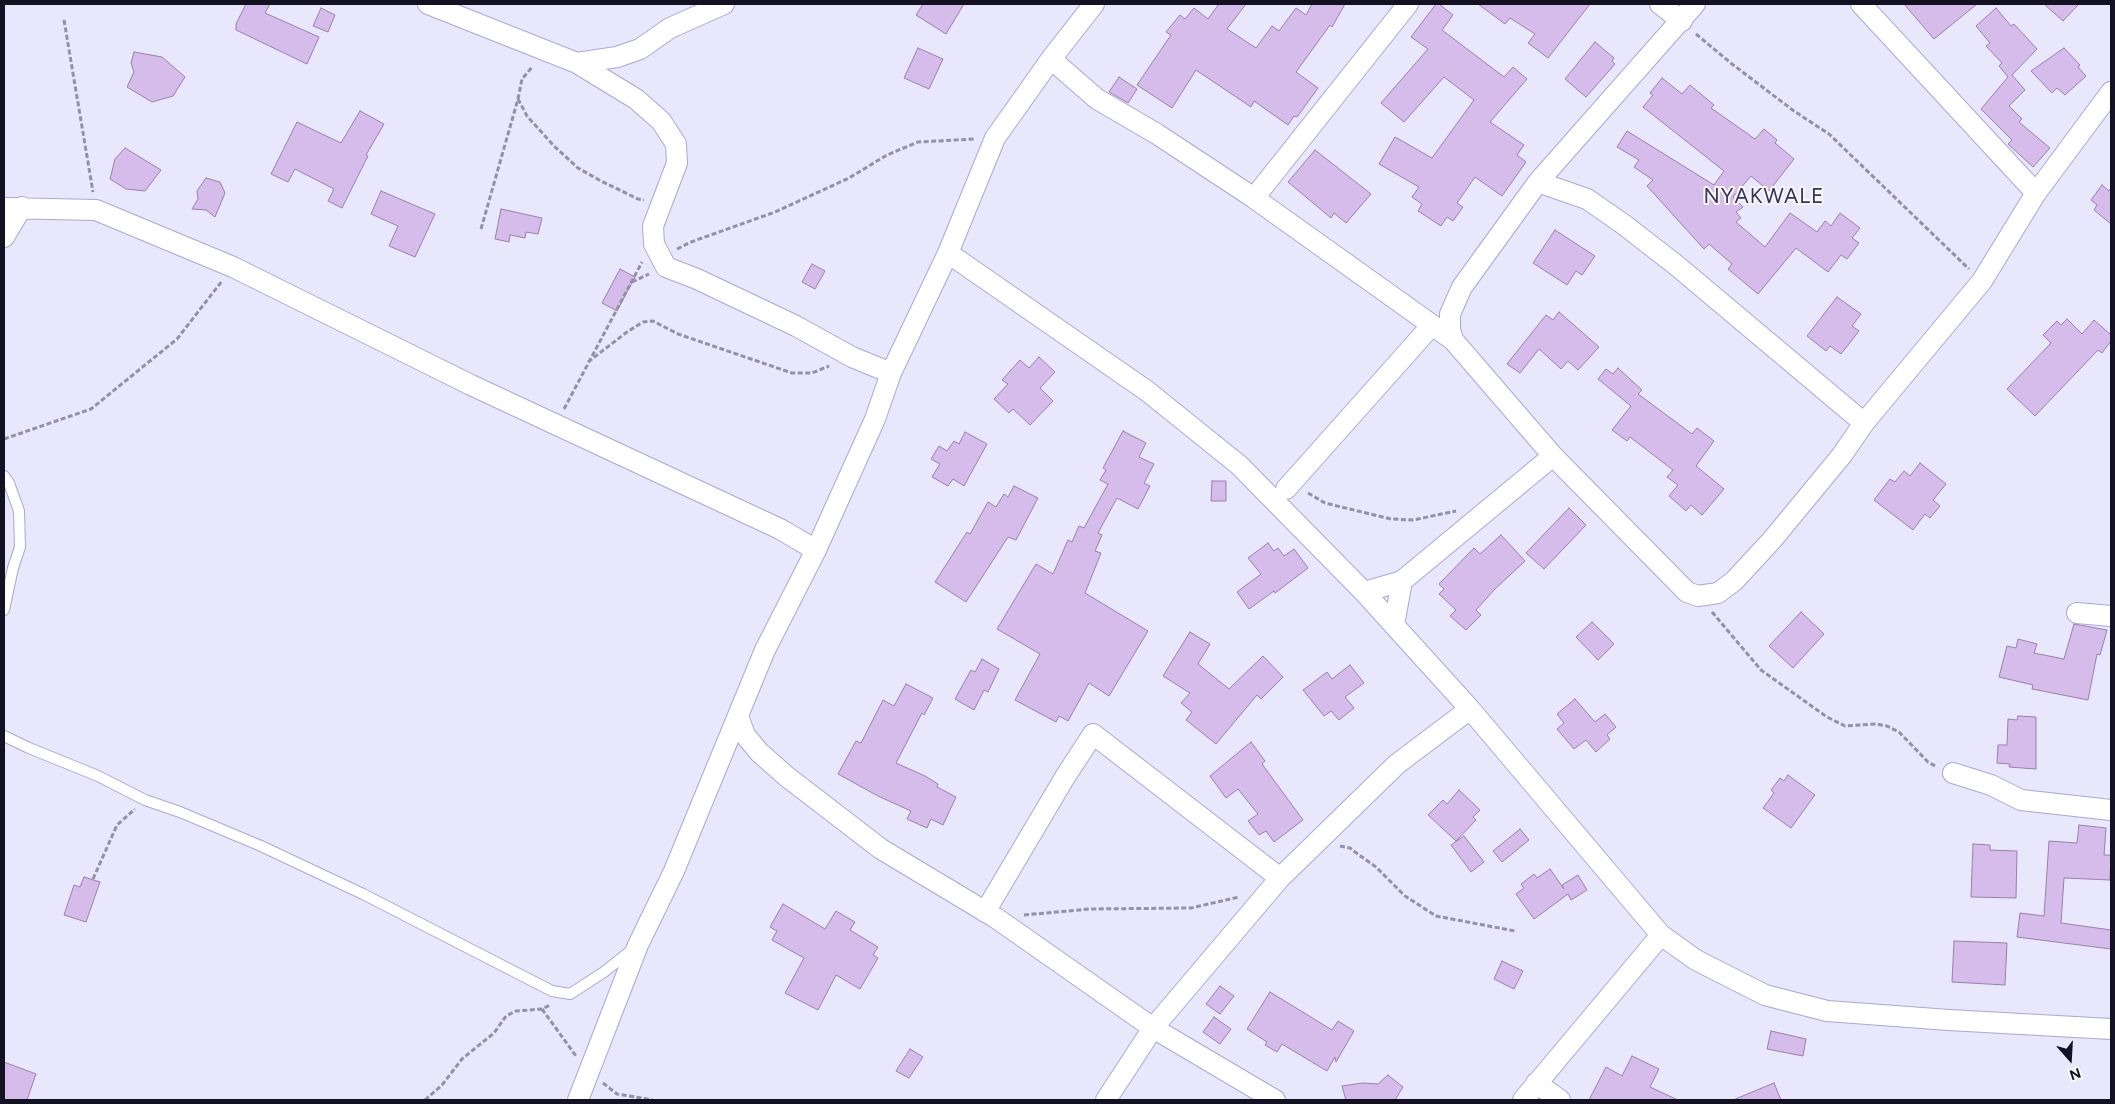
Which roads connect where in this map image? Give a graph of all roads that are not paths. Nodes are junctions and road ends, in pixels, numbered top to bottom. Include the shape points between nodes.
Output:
1 (428, 4) edge
2 (724, 4) edge
3 (1094, 4) edge
4 (1408, 4) edge
5 (1660, 4) edge
6 (1695, 4) edge
7 (1861, 4) edge
8 (1682, 21) junction
9 (1051, 59) junction
10 (577, 63) junction
11 (2111, 92) edge
12 (1538, 182) junction
13 (2036, 193) junction
14 (1254, 198) junction
15 (13, 207) edge
16 (4, 237) edge
17 (948, 253) junction
18 (1432, 325) junction
19 (1454, 340) junction
20 (891, 373) junction
21 (1864, 423) junction
22 (1553, 456) junction
23 (4, 476) edge
24 (1286, 489) road end
25 (816, 550) junction
26 (1402, 582) junction
27 (1364, 592) junction
28 (4, 610) edge
29 (2077, 613) dead end
30 (2111, 616) edge
31 (1394, 625) junction
32 (1470, 709) junction
33 (738, 716) junction
34 (4, 736) edge
35 (1953, 773) road end
36 (2111, 810) edge
37 (1275, 884) junction
38 (991, 915) junction
39 (1661, 935) junction
40 (638, 945) junction
41 (1153, 1028) junction
42 (2111, 1029) edge
43 (1536, 1083) junction
44 (578, 1100) edge
45 (1106, 1100) edge
46 (1275, 1100) edge
47 (1523, 1100) edge
48 (1560, 1100) edge

1 - 10 street
2 - 10 street via 670,28 640,48 617,57
3 - 9 street
4 - 14 street
5 - 8 street
6 - 8 street
7 - 13 street
8 - 12 street
9 - 14 street via 1097,99
9 - 17 street via 995,138
10 - 20 street via 636,99 661,121 676,144 677,163 653,226 654,244 666,267
11 - 13 street
12 - 19 street via 1462,287 1450,314
12 - 21 street via 1587,199 1623,224
13 - 21 street via 1982,281
14 - 18 street
15 - 16 street
15 - 25 street via 96,210 233,267 471,385 780,529
17 - 20 street
17 - 27 street via 1147,391 1239,465
18 - 19 street
18 - 24 street
19 - 22 street
20 - 25 street via 875,419
21 - 22 street via 1842,455 1734,581 1718,593 1698,596 1688,592
22 - 26 street
23 - 28 lane via 19,511 20,547
25 - 33 street via 765,650
26 - 27 street
26 - 31 street
27 - 31 street
29 - 30 street
31 - 32 street
32 - 37 street via 1397,764
32 - 39 street
33 - 38 street via 745,735 786,776 881,849
33 - 40 street via 674,871
34 - 40 lane via 145,800 261,846 552,990 570,994
35 - 36 street via 1991,785 2020,800
37 - 38 street via 1093,734 1065,777
37 - 41 street
38 - 41 street
39 - 42 street via 1696,960 1765,995 1827,1011
39 - 43 street
40 - 44 street
41 - 45 street
41 - 46 street
43 - 47 street
43 - 48 street

